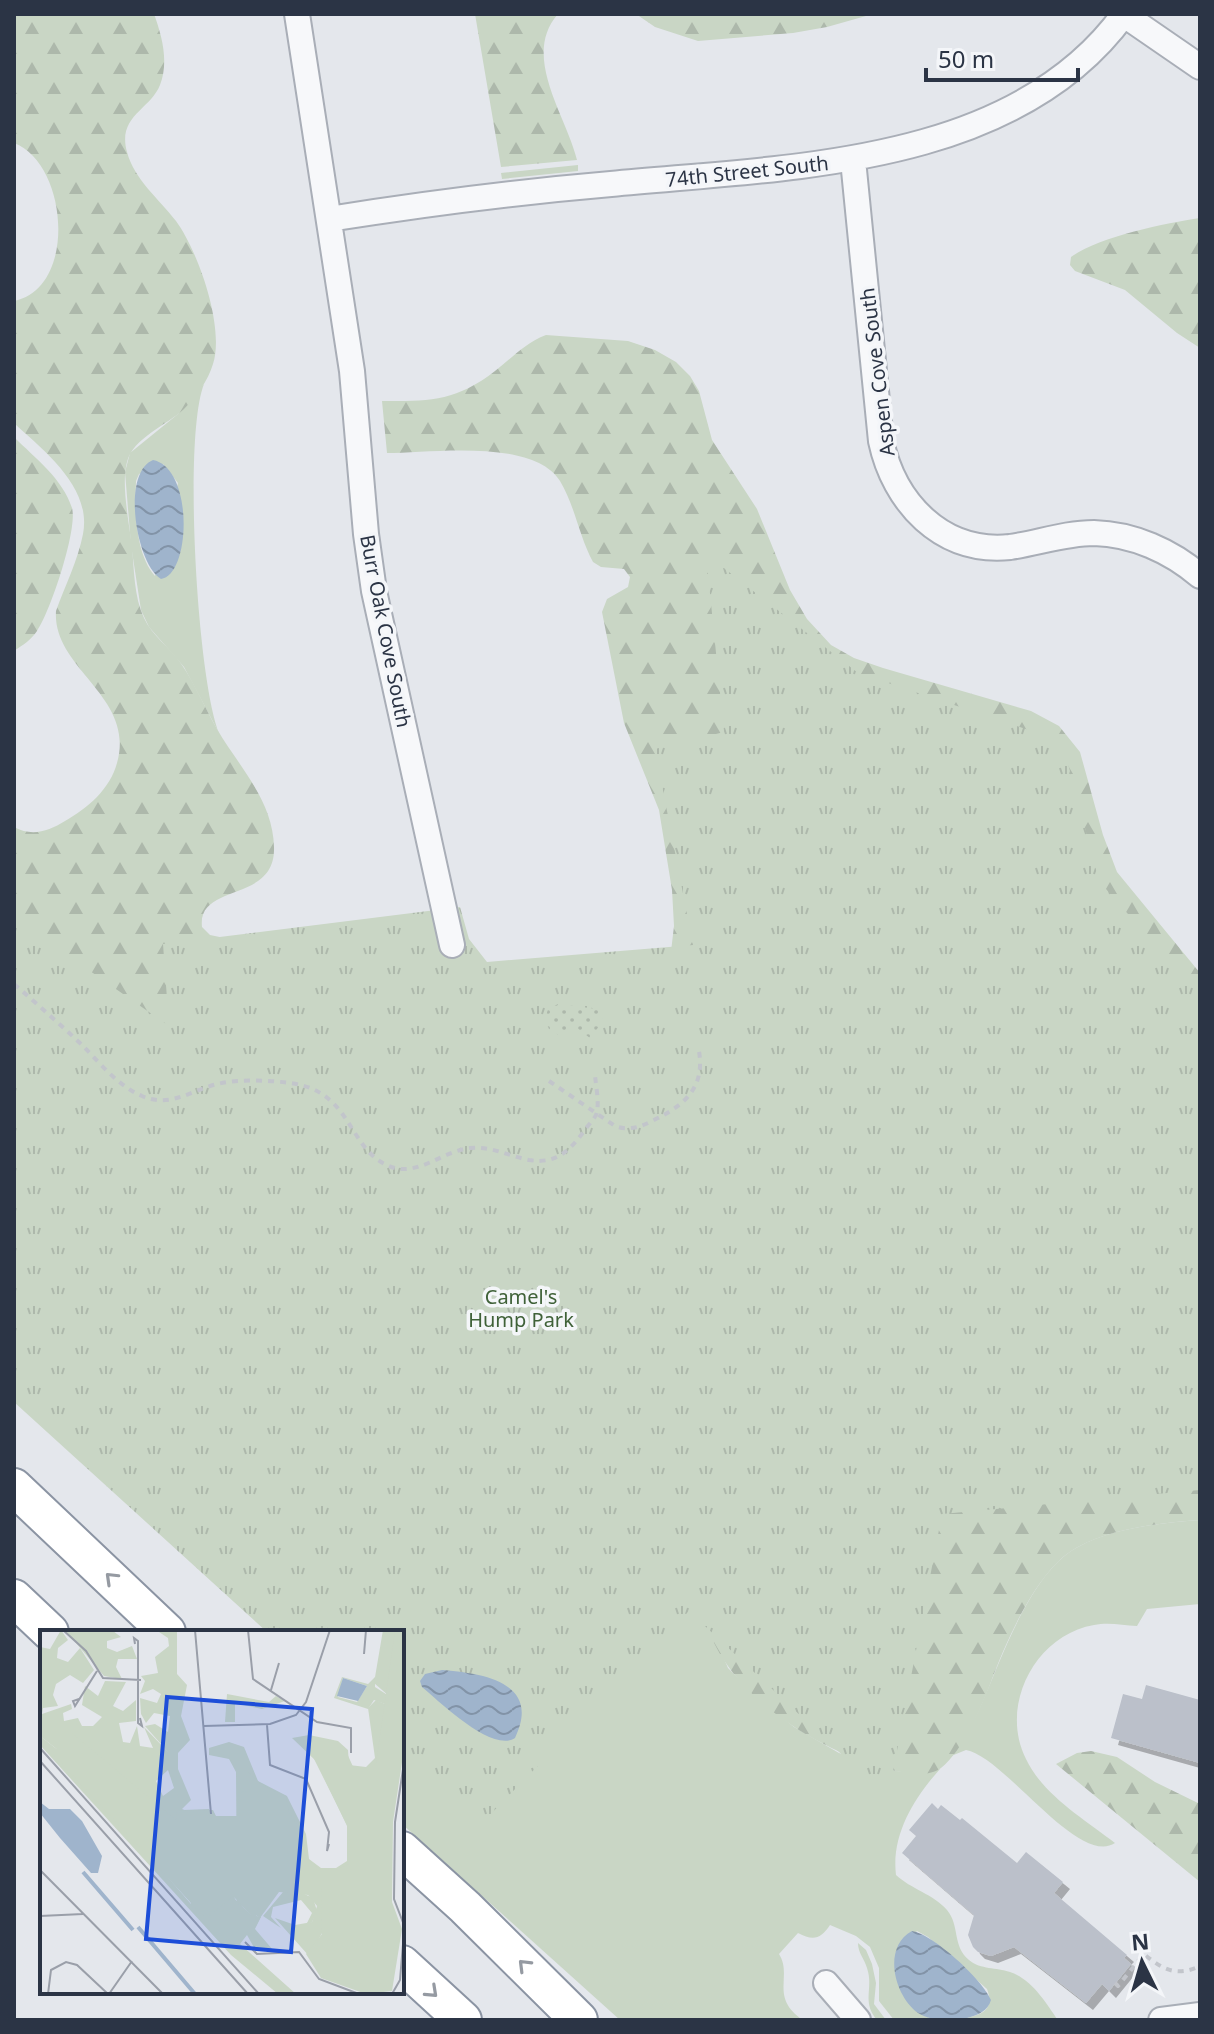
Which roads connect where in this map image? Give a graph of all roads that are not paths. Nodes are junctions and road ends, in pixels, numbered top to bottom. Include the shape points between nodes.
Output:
1 (297, 14) edge
2 (1123, 14) edge
3 (1200, 67) edge
4 (853, 160) junction
5 (329, 219) junction
6 (1200, 576) edge
7 (452, 945) dead end
8 (14, 1487) edge
9 (14, 1598) edge
10 (48, 1630) edge
11 (165, 1630) edge
12 (404, 1852) edge
13 (404, 1966) edge
14 (826, 1983) dead end
15 (1200, 2015) edge
16 (463, 2020) edge
17 (579, 2020) edge
18 (858, 2020) edge
19 (1161, 2020) edge

1 - 5 street, Burr Oak Cove South
2 - 3 street
2 - 4 street, 74th Street South via 1083,61 1033,98 942,135
4 - 5 street, 74th Street South via 481,196
4 - 6 street, Aspen Cove South via 881,441 889,470 908,503 941,532 976,544 1007,547 1058,536 1105,534 1162,551
5 - 7 street, Burr Oak Cove South via 352,371 374,591
11 -> 8 highway
9 - 10 highway
17 -> 12 highway
13 -> 16 highway
14 - 18 street
15 - 19 street

